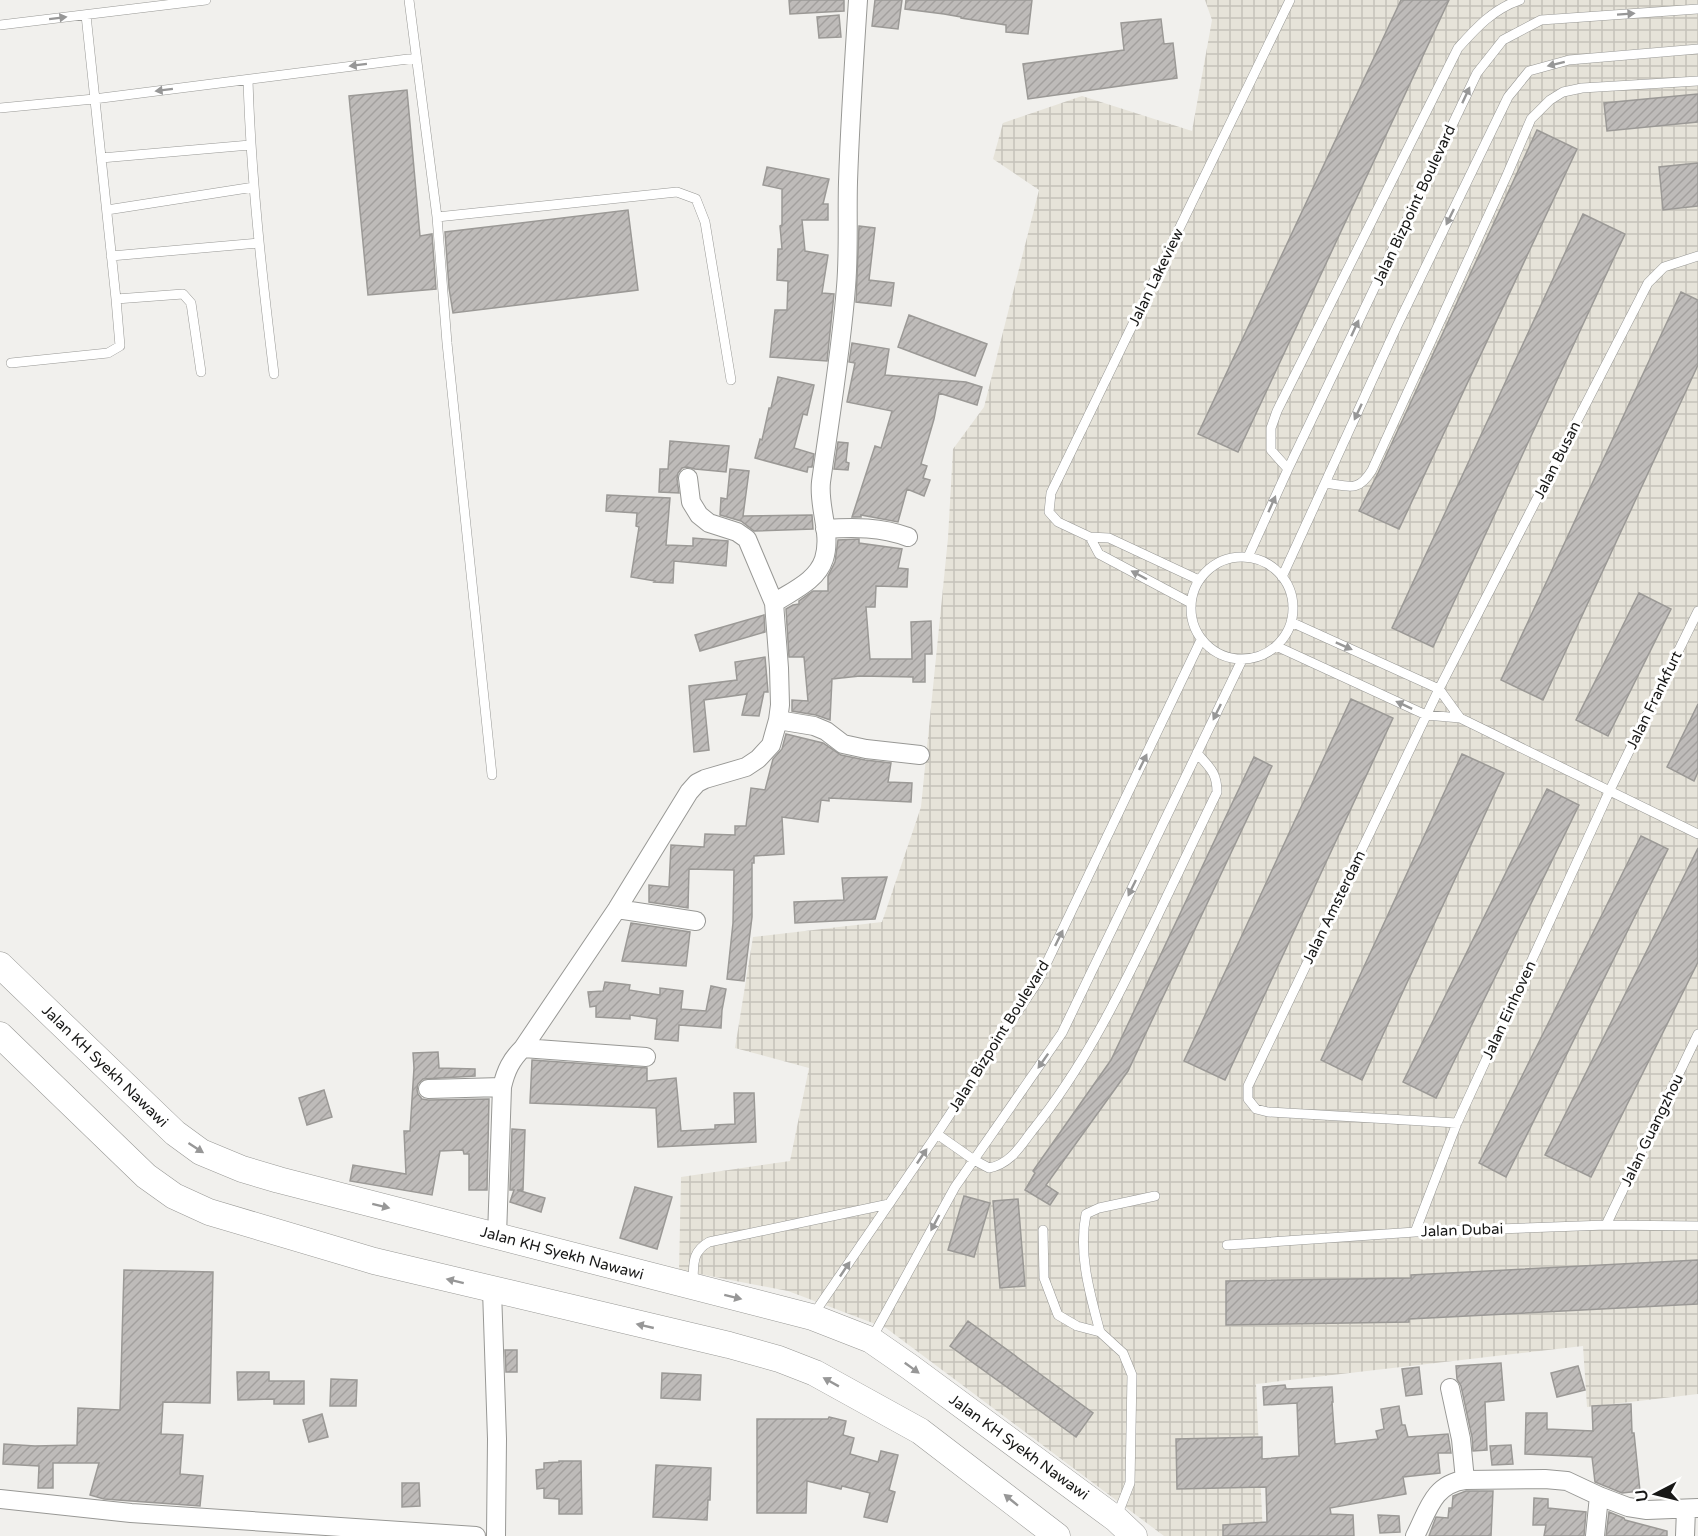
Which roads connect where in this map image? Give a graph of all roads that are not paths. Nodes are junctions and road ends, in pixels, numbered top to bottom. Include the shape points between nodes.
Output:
1 (207, 0) edge
2 (409, 0) edge
3 (858, 0) edge
4 (1290, 0) edge
5 (1520, 0) edge
6 (170, 2) edge
7 (1698, 9) edge
8 (86, 15) junction
9 (0, 25) edge
10 (1698, 49) edge
11 (416, 58) junction
12 (248, 80) junction
13 (1698, 81) edge
14 (94, 99) junction
15 (0, 108) edge
16 (250, 145) junction
17 (101, 158) junction
18 (254, 187) junction
19 (107, 210) junction
20 (437, 217) junction
21 (258, 243) junction
22 (111, 256) junction
23 (1698, 256) edge
24 (116, 299) junction
25 (10, 363) dead end
26 (201, 372) dead end
27 (274, 374) dead end
28 (731, 380) dead end
29 (1288, 469) junction
30 (688, 478) dead end
31 (1325, 483) junction
32 (825, 529) junction
33 (908, 537) dead end
34 (1090, 537) junction
35 (1248, 557) junction
36 (1282, 577) junction
37 (1199, 580) junction
38 (774, 603) junction
39 (1191, 603) junction
40 (1698, 611) edge
41 (1291, 622) junction
42 (1201, 640) junction
43 (1276, 646) junction
44 (1242, 660) junction
45 (1438, 689) junction
46 (1426, 715) junction
47 (1460, 718) junction
48 (778, 720) junction
49 (1197, 753) junction
50 (920, 755) dead end
51 (492, 775) dead end
52 (1610, 790) junction
53 (1698, 834) edge
54 (617, 909) junction
55 (696, 921) dead end
56 (0, 965) edge
57 (1698, 1034) edge
58 (0, 1035) edge
59 (523, 1048) junction
60 (646, 1057) dead end
61 (502, 1087) junction
62 (428, 1089) dead end
63 (1457, 1124) junction
64 (937, 1134) junction
65 (974, 1160) junction
66 (1155, 1196) dead end
67 (889, 1204) junction
68 (1606, 1225) junction
69 (1698, 1226) edge
70 (1043, 1230) dead end
71 (1415, 1232) junction
72 (497, 1236) junction
73 (1227, 1245) dead end
74 (693, 1287) junction
75 (492, 1290) junction
76 (812, 1317) junction
77 (1100, 1332) junction
78 (871, 1340) junction
79 (1450, 1388) dead end
80 (1465, 1480) junction
81 (1599, 1496) junction
82 (0, 1499) edge
83 (1692, 1508) edge
84 (1125, 1527) edge
85 (239, 1528) edge
86 (476, 1536) edge
87 (496, 1536) edge
88 (1057, 1536) edge
89 (1415, 1536) edge
90 (1595, 1536) edge
91 (1685, 1536) edge

1 - 6 lane
2 - 11 lane
3 - 32 street via 846,286 821,485
4 - 34 lane, Jalan Lakeview via 1051,493 1050,512 1058,522
5 - 29 lane via 1483,21 1458,48 1277,411 1270,428 1271,450
6 - 8 lane
29 -> 7 lane, Jalan Bizpoint Boulevard via 1477,73 1503,40 1541,20
9 -> 8 lane
8 - 14 lane
10 -> 31 lane via 1569,60 1529,71 1508,97
11 -> 12 lane
11 - 20 lane
12 -> 14 lane
12 - 16 lane
13 - 31 lane via 1563,92 1531,119 1366,481 1357,487
14 - 15 lane
14 - 17 lane
16 - 17 lane
16 - 18 lane
17 - 19 lane
18 - 19 lane
18 - 21 lane
19 - 22 lane
20 - 28 lane via 677,192 696,199 705,222
20 - 51 lane
21 - 22 lane
21 - 27 lane
22 - 24 lane
23 - 45 lane, Jalan Busan via 1664,267 1648,283
24 - 25 lane via 120,346 108,353
24 - 26 lane via 183,294 191,303
35 -> 29 lane, Jalan Bizpoint Boulevard
30 - 38 street via 691,502 699,515 747,539
31 - 36 lane
32 - 33 street via 853,527
32 - 38 street via 825,556 820,568 813,578
34 - 37 lane via 1109,538
39 -> 34 lane via 1099,554
35 - 36 lane via 1267,564
35 - 37 lane via 1229,558 1212,566
36 - 41 lane via 1290,591
37 - 39 lane
38 - 48 street
39 - 42 lane via 1192,622
40 - 52 lane, Jalan Frankfurt
41 - 43 lane
41 -> 45 lane
42 - 44 lane via 1219,654
64 -> 42 lane, Jalan Bizpoint Boulevard via 1038,981
43 - 44 lane via 1260,656
46 -> 43 lane
44 -> 49 lane
45 - 46 lane, Jalan Busan
45 - 47 lane
46 - 47 lane
46 - 63 lane, Jalan Amsterdam via 1248,1086 1248,1099 1256,1109 1268,1112
47 - 52 lane
48 - 50 street via 814,726 843,744
48 - 54 street via 771,745 758,759 746,767 705,779 688,792
49 -> 65 lane via 1062,1033
49 - 65 lane via 1214,771 1217,792 1087,1054 1009,1160 989,1168
52 - 53 lane
52 - 63 lane, Jalan Einhoven
54 - 55 street
54 - 59 street
56 -> 72 main road, Jalan KH Syekh Nawawi via 175,1133 201,1152 279,1180
57 - 68 lane, Jalan Guangzhou
75 -> 58 main road via 363,1258 209,1212 174,1196 146,1176
59 - 60 street
59 - 61 street via 508,1065
61 - 62 street
61 - 72 street
63 - 71 lane, Jalan Einhoven
64 - 65 lane
67 -> 64 lane, Jalan Bizpoint Boulevard
65 -> 78 lane via 955,1187
66 - 77 lane via 1086,1214 1087,1281
67 - 74 lane via 709,1242 696,1253
76 -> 67 lane, Jalan Bizpoint Boulevard
68 - 69 lane, Jalan Dubai
68 - 71 lane, Jalan Dubai
70 - 77 lane via 1044,1278 1058,1315 1077,1326
71 - 73 lane, Jalan Dubai
72 - 74 main road, Jalan KH Syekh Nawawi
74 -> 76 main road, Jalan KH Syekh Nawawi
75 - 87 street
88 -> 75 main road via 920,1431 815,1373 729,1345
76 - 78 main road, Jalan KH Syekh Nawawi
77 - 84 lane via 1123,1353 1132,1375
78 -> 84 main road, Jalan KH Syekh Nawawi
79 - 80 street
80 - 81 street via 1567,1481
80 - 89 street via 1442,1488
81 - 83 street via 1647,1510
81 - 90 street
82 - 85 street
83 - 91 street
85 - 86 street

